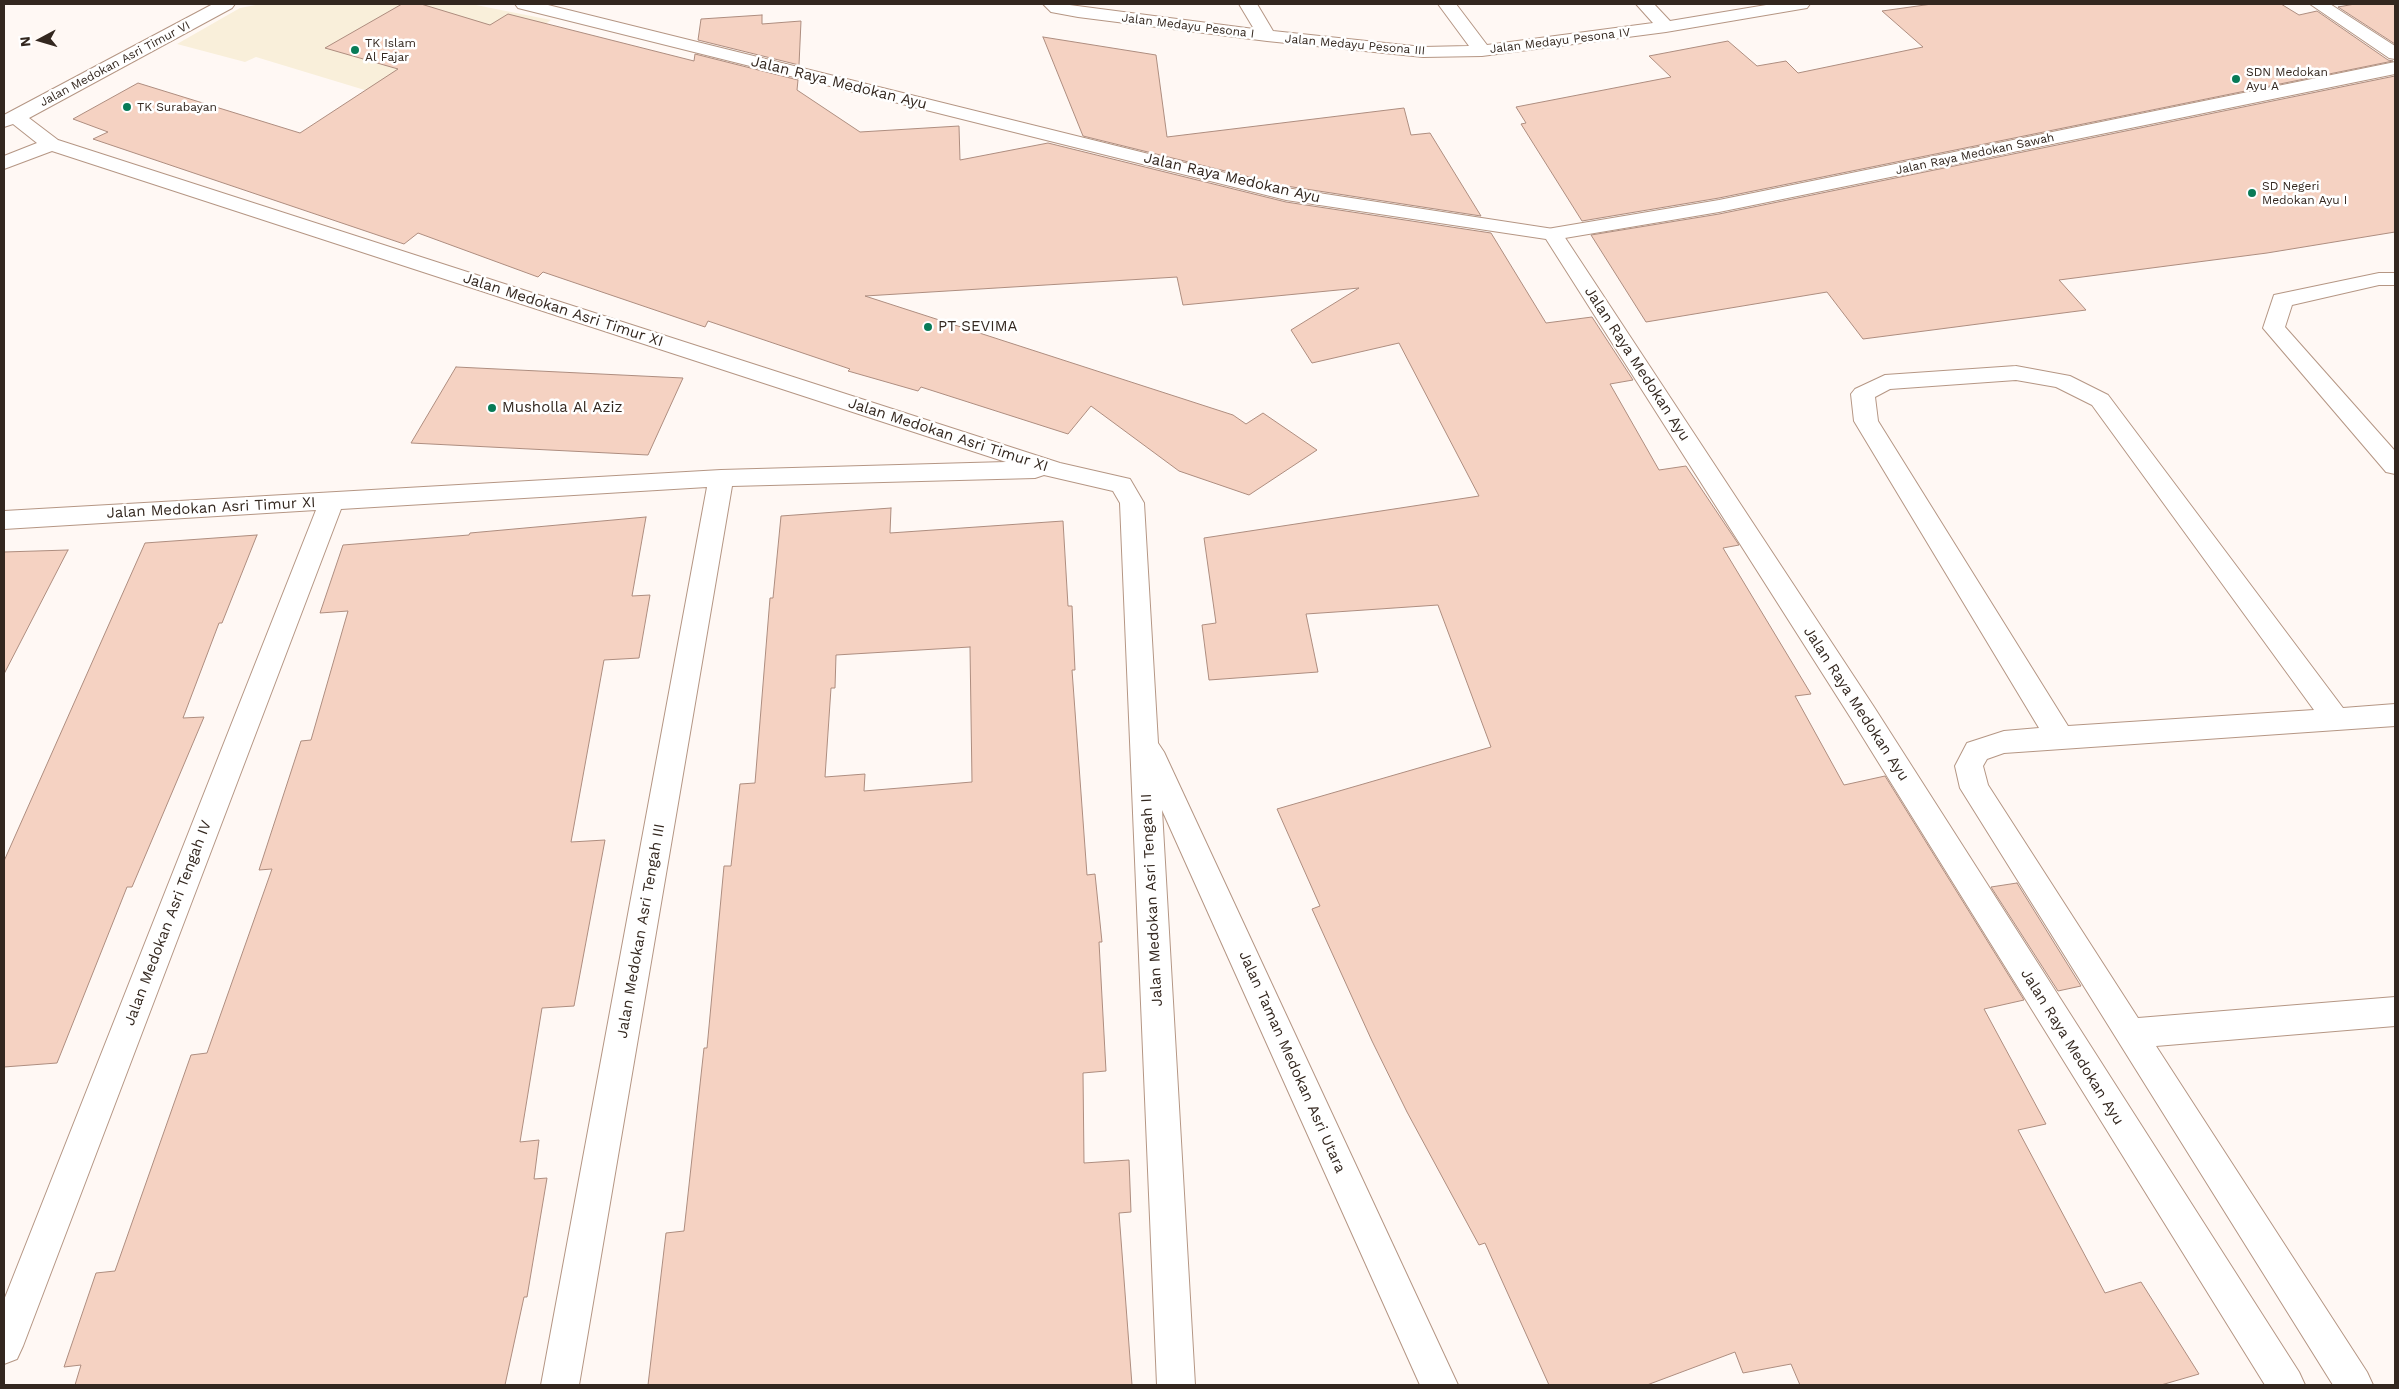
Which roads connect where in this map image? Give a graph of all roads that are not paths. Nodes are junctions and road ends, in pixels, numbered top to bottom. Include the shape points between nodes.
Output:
1 (226, 4) edge
2 (524, 4) edge
3 (1052, 4) edge
4 (1248, 4) edge
5 (1447, 4) edge
6 (1645, 4) edge
7 (1801, 4) edge
8 (2319, 4) edge
9 (1666, 27) junction
10 (1267, 36) junction
11 (1482, 51) junction
12 (2395, 54) edge
13 (2395, 68) edge
14 (10, 119) edge
15 (51, 144) junction
16 (4, 162) edge
17 (1554, 234) junction
18 (2395, 279) edge
19 (2395, 466) edge
20 (1056, 470) junction
21 (721, 478) junction
22 (332, 501) junction
23 (4, 520) edge
24 (2395, 715) edge
25 (2336, 719) junction
26 (2060, 738) junction
27 (1145, 739) junction
28 (2395, 1011) edge
29 (2131, 1034) junction
30 (4, 1346) edge
31 (560, 1385) edge
32 (1176, 1385) edge
33 (1438, 1385) edge
34 (2286, 1385) edge
35 (2354, 1385) edge

1 - 14 street, Jalan Medokan Asri Timur VI
2 - 17 street, Jalan Raya Medokan Ayu via 1286,194
3 - 10 street, Jalan Medayu Pesona I via 1078,12
4 - 10 street, Jalan Medayu Pesona III
5 - 11 street, Jalan Medayu Pesona IV
6 - 9 street
7 - 9 street, Jalan Medayu Pesona IV
8 - 12 street
9 - 11 street, Jalan Medayu Pesona IV
10 - 11 street, Jalan Medayu Pesona III via 1423,52
13 - 17 street, Jalan Raya Medokan Sawah via 1719,206
14 - 15 street, Jalan Medokan Asri Timur XI
15 - 16 street
15 - 20 street, Jalan Medokan Asri Timur XI
17 - 34 street, Jalan Raya Medokan Ayu via 1864,715
18 - 19 street via 2379,279 2282,300 2274,328
20 - 21 street, Jalan Medokan Asri Timur XI
20 - 27 street, Jalan Medokan Asri Tengah II via 1121,485 1132,503
21 - 22 street, Jalan Medokan Asri Timur XI
21 - 31 street, Jalan Medokan Asri Tengah III
22 - 23 street, Jalan Medokan Asri Timur XI
22 - 30 street, Jalan Medokan Asri Tengah IV
24 - 25 street
25 - 26 street
25 - 26 street via 2100,400 2062,381 2016,373 1885,382 1863,394 1866,421
26 - 29 street via 2004,742 1977,751 1969,766 1974,788
27 - 32 street, Jalan Medokan Asri Tengah II
27 - 33 street, Jalan Taman Medokan Asri Utara
28 - 29 street
29 - 35 street

